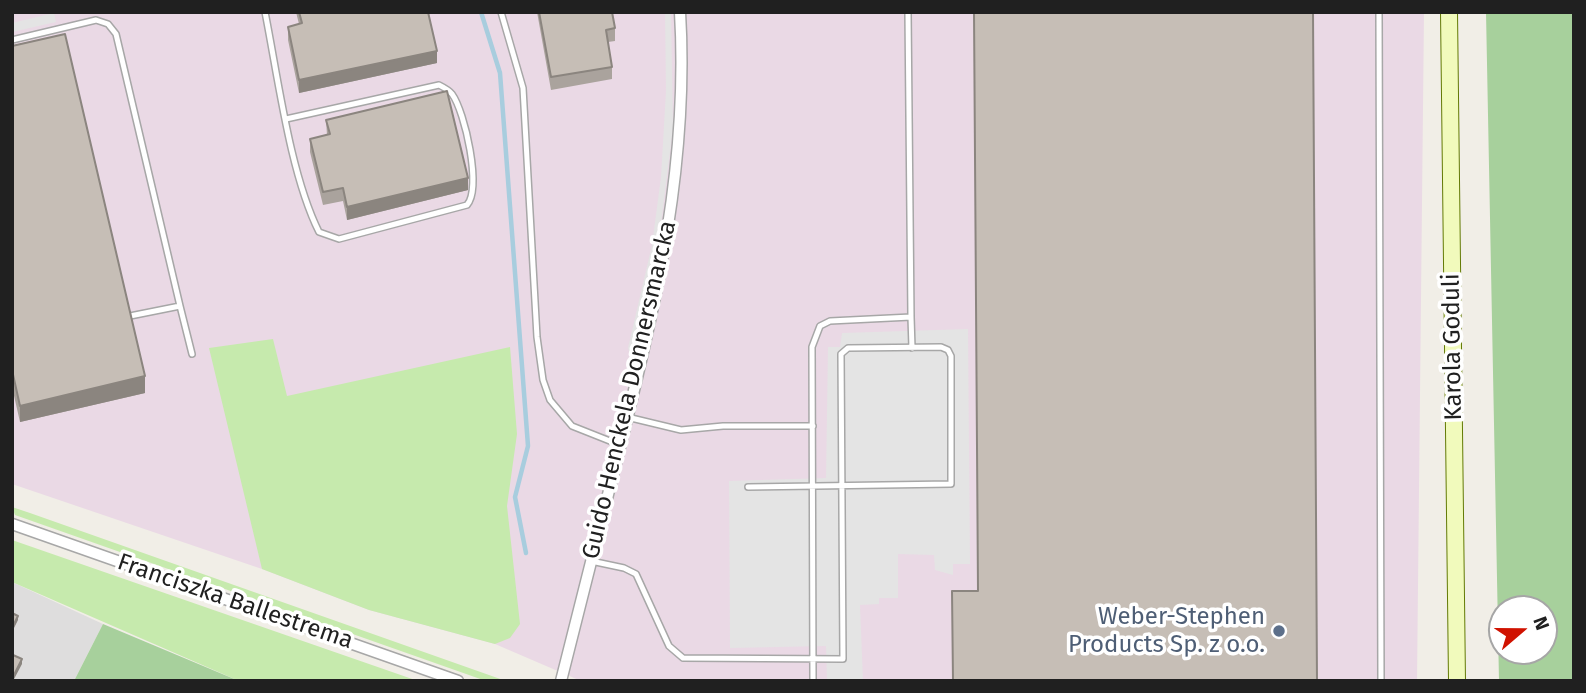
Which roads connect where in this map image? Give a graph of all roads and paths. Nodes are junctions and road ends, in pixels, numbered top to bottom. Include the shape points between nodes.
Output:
1 (265, 12) edge
2 (501, 12) edge
3 (680, 12) edge
4 (908, 12) edge
5 (1379, 12) edge
6 (1449, 12) edge
7 (12, 40) edge
8 (286, 119) junction
9 (180, 306) junction
10 (911, 317) junction
11 (115, 319) edge
12 (912, 348) junction
13 (192, 354) dead end
14 (627, 416) junction
15 (813, 426) junction
16 (620, 445) junction
17 (813, 486) junction
18 (842, 486) junction
19 (748, 487) dead end
20 (12, 524) edge
21 (591, 561) junction
22 (813, 659) junction
23 (458, 681) edge
24 (561, 681) edge
25 (813, 681) edge
26 (1381, 681) edge
27 (1457, 681) edge

1 - 8 lane
2 - 16 lane via 523,88 543,380 550,400 572,426
3 - 14 street, Guido Henckela Donnersmarcka via 680,124 672,211 659,288
4 - 10 lane
5 - 26 lane
6 - 27 street, Karola Goduli
7 - 9 lane via 96,20 108,24 116,34
8 - 8 lane via 439,85 451,92 458,107 474,174 471,200 467,205 339,239 319,232 309,211
9 - 11 lane
9 - 13 lane
10 - 12 lane
10 - 15 lane via 843,318 820,326 812,347
12 - 18 lane via 848,348 841,354
12 - 18 lane via 941,347 951,356 951,484
14 - 15 lane via 681,430
14 - 16 street, Guido Henckela Donnersmarcka
15 - 17 lane
16 - 21 street, Guido Henckela Donnersmarcka
17 - 18 lane
17 - 19 lane
17 - 22 lane
18 - 22 lane via 843,659
20 - 23 street, Franciszka Ballestrema
21 - 22 lane via 636,574 677,656
21 - 24 street, Guido Henckela Donnersmarcka
22 - 25 lane

